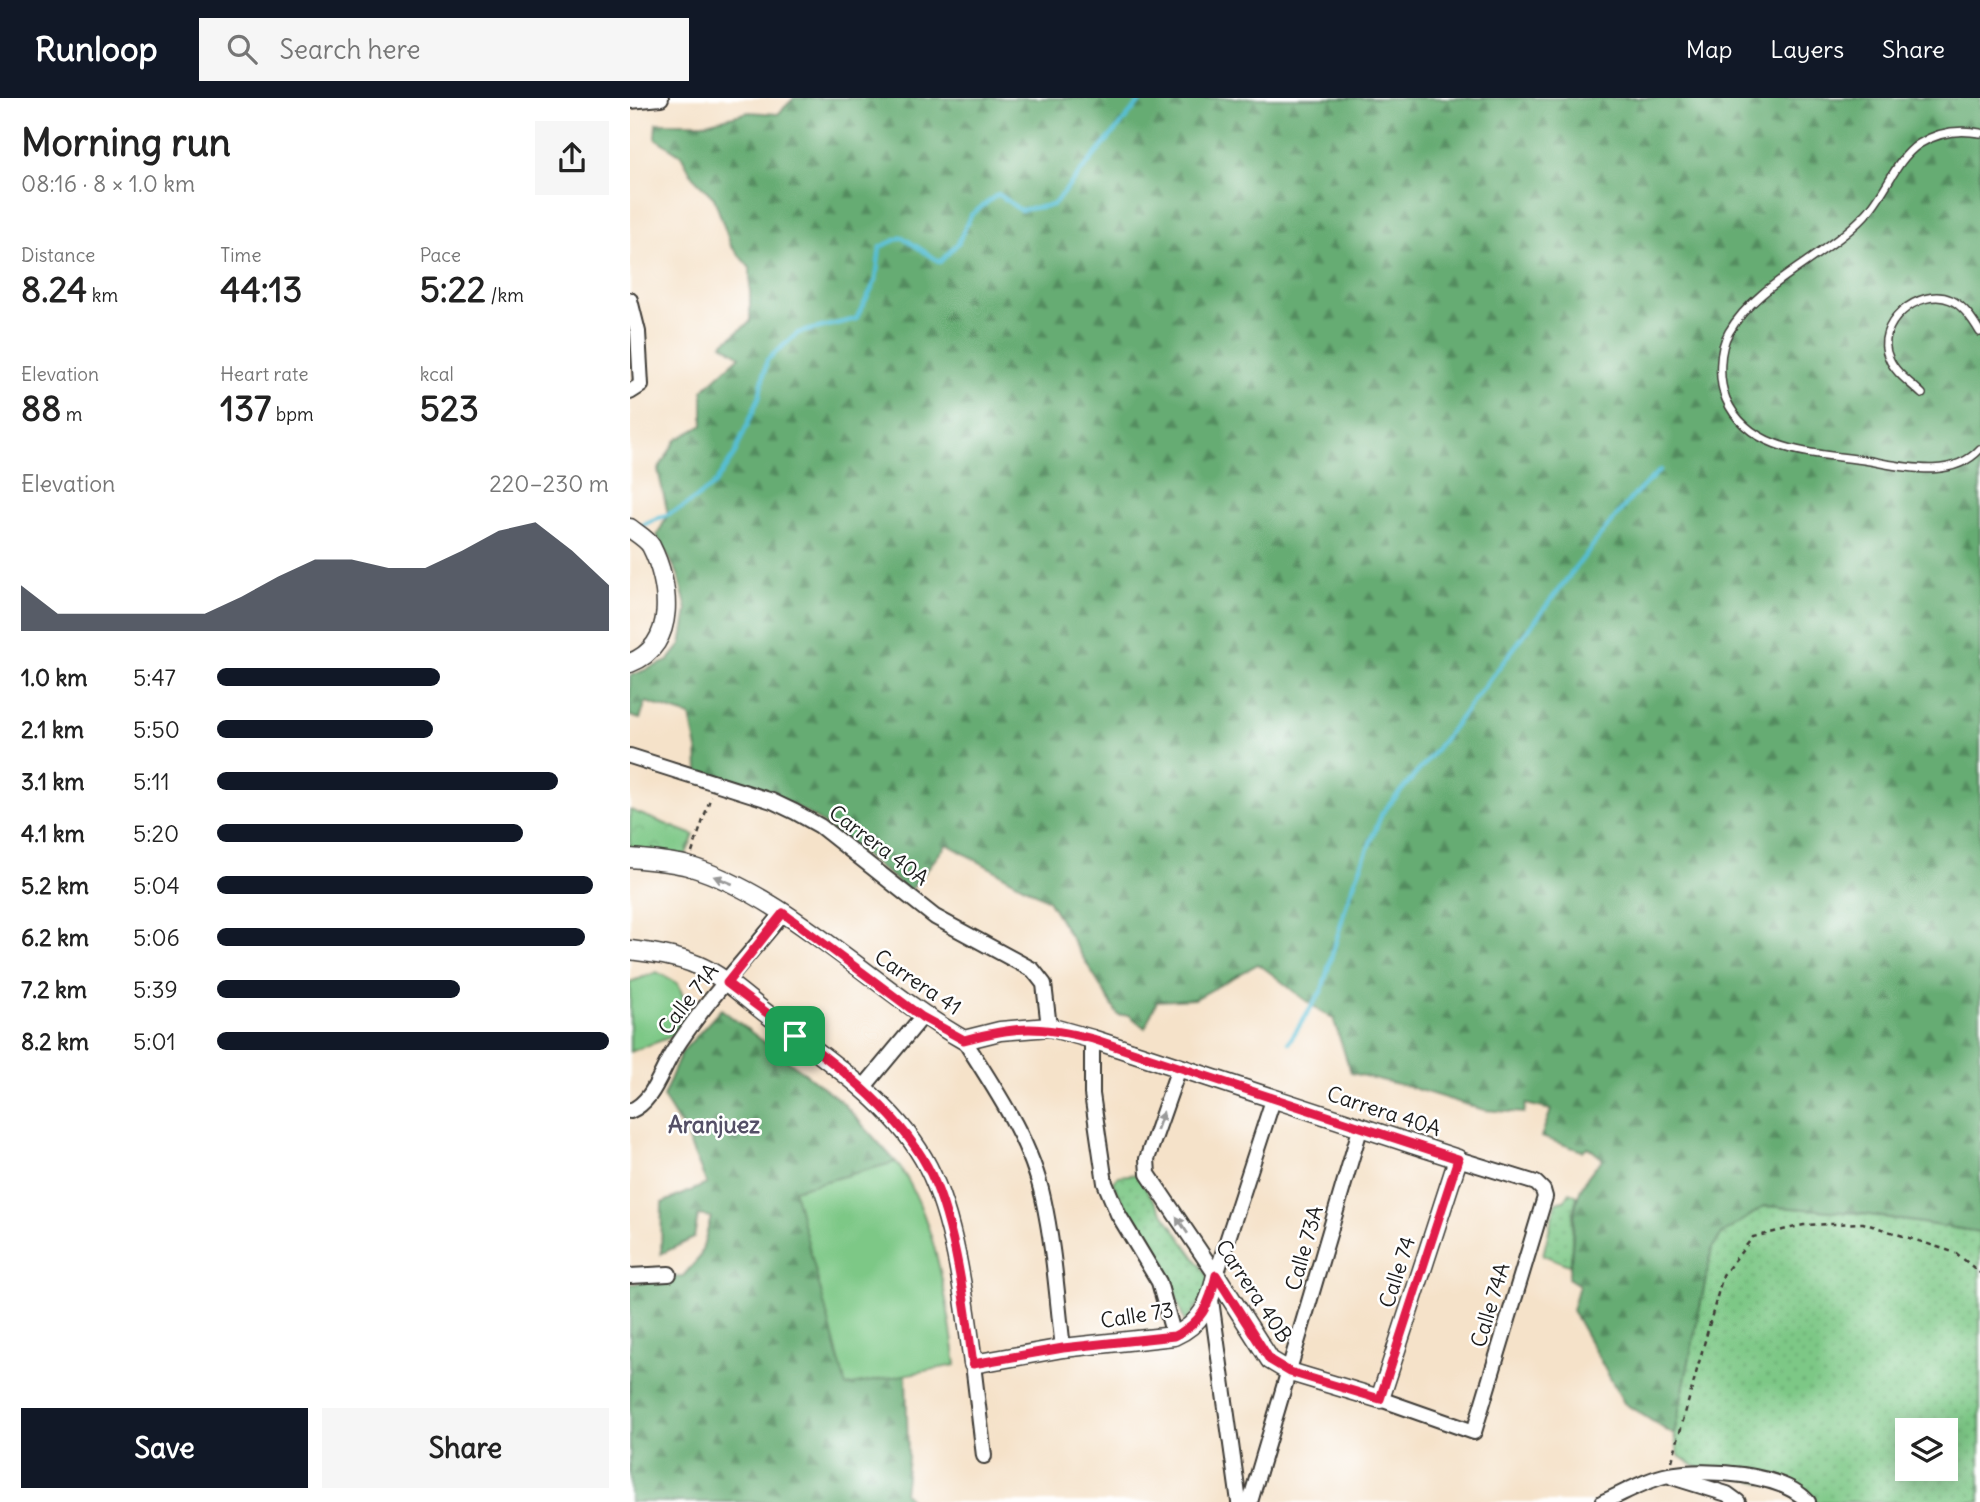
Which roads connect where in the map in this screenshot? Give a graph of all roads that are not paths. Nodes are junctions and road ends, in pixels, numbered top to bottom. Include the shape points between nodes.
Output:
1 (661, 98) edge
2 (630, 101) edge
3 (1980, 133) edge
4 (630, 300) edge
5 (1980, 332) edge
6 (633, 391) edge
7 (1922, 394) dead end
8 (1980, 449) edge
9 (630, 528) edge
10 (630, 663) edge
11 (630, 756) edge
12 (630, 858) edge
13 (783, 913) junction
14 (630, 950) edge
15 (727, 983) junction
16 (922, 1017) junction
17 (1049, 1027) junction
18 (1093, 1039) junction
19 (964, 1040) junction
20 (1179, 1068) junction
21 (863, 1088) junction
22 (1273, 1100) junction
23 (630, 1111) edge
24 (1361, 1126) junction
25 (1458, 1159) junction
26 (1543, 1190) joint
27 (669, 1273) dead end
28 (1216, 1275) junction
29 (630, 1276) edge
30 (1211, 1300) junction
31 (1174, 1336) junction
32 (1063, 1348) junction
33 (973, 1364) junction
34 (1290, 1372) junction
35 (1380, 1399) junction
36 (1474, 1433) joint
37 (984, 1456) dead end
38 (1668, 1475) junction
39 (1239, 1502) edge
40 (1250, 1502) edge
41 (1603, 1502) edge
42 (1738, 1502) edge
43 (1808, 1502) edge

1 - 2 street
3 - 8 lane via 1948,133 1917,145 1879,199 1847,233 1747,307 1727,334 1720,366 1726,398 1743,425 1770,443 1917,468 1946,468
4 - 6 street via 642,385
5 - 7 lane via 1963,309 1938,296 1925,298 1898,316 1888,329 1887,356
9 - 10 street via 650,544 666,592 667,622 655,642
11 - 17 street, Carrera 40A via 772,801 820,826 935,916 1032,970 1044,984
13 -> 12 street, Carrera 41 via 732,883 688,866
13 - 15 street, Calle 71A
13 - 16 street, Carrera 41
14 - 15 street via 699,966
15 - 21 street
15 - 23 street, Calle 71A via 692,1023 646,1103
16 - 19 street, Carrera 41
16 - 21 street
17 - 18 street, Carrera 40A
17 - 19 street, Carrera 40A
18 - 20 street, Carrera 40A
18 - 31 street via 1093,1094 1105,1183 1159,1282
19 - 32 street, Carrera 41 via 1001,1098 1043,1197
20 - 22 street, Carrera 40A
28 -> 20 street, Carrera 40B via 1148,1174 1147,1159
21 - 33 street via 903,1128 928,1167 942,1203
22 - 24 street, Carrera 40A
22 - 28 street, Calle 73
24 - 25 street, Carrera 40A
24 - 34 street, Calle 73A
25 - 26 street, Carrera 40A via 1536,1183
25 - 35 street, Calle 74
26 - 36 street, Calle 74A via 1545,1197
27 - 29 street
28 - 30 street, Calle 73
28 - 34 street, Carrera 40B via 1270,1360
30 - 31 street, Calle 73 via 1190,1329
30 - 39 street
31 - 32 street, Calle 73
32 - 33 street, Calle 73
33 - 37 street
34 - 35 street, Carrera 40B
34 - 40 street, Calle 73A
35 - 36 street, Carrera 40B
38 - 41 street
38 - 42 street via 1727,1494
38 - 43 street via 1742,1473 1797,1491

